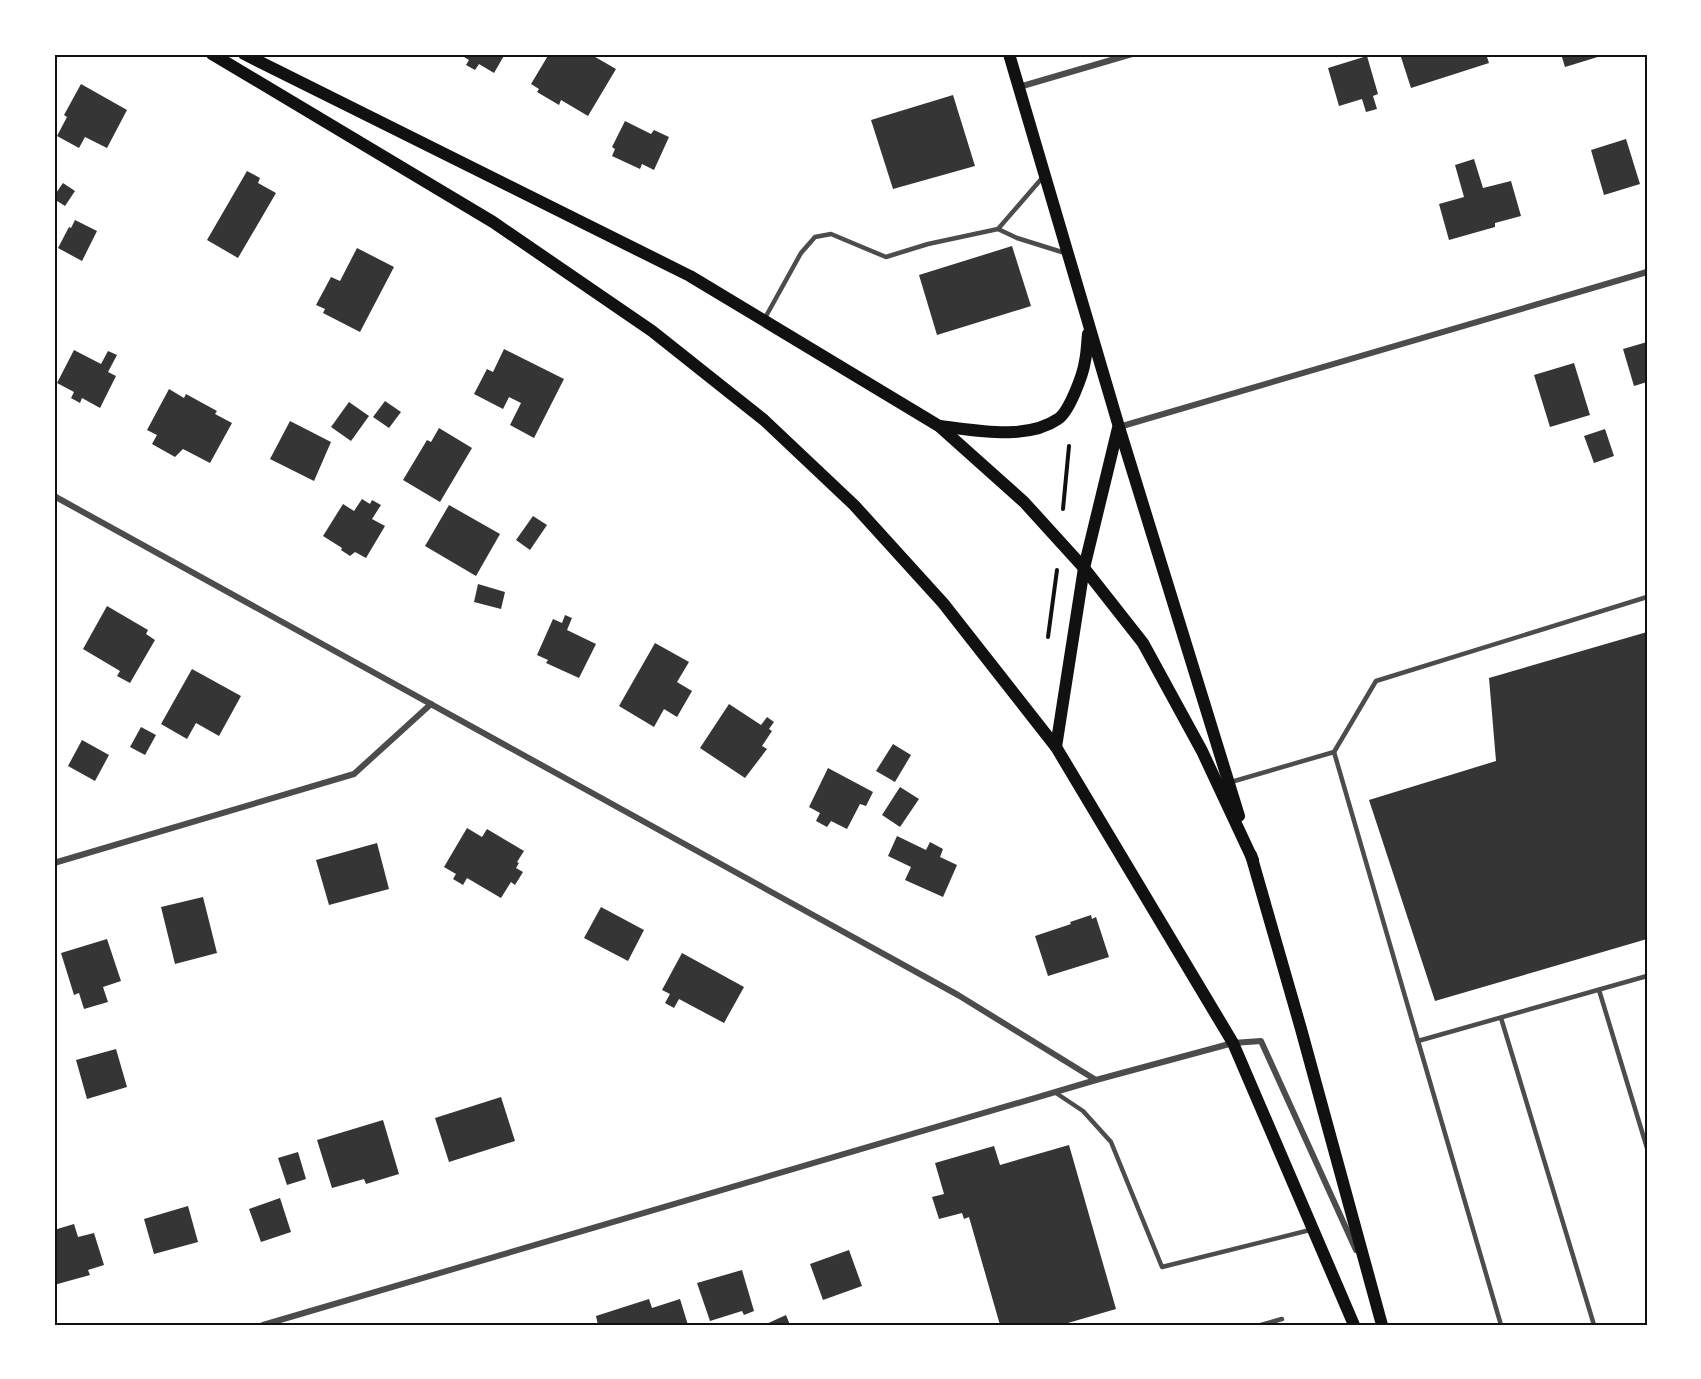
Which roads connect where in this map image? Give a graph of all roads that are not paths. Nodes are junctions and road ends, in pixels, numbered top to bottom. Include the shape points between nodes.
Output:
1 (212, 54) edge
2 (244, 54) edge
3 (1009, 54) edge
4 (1132, 54) edge
5 (1018, 87) junction
6 (1044, 175) junction
7 (998, 229) junction
8 (1068, 254) junction
9 (1647, 272) edge
10 (764, 321) junction
11 (1089, 326) junction
12 (939, 426) junction
13 (1119, 427) junction
14 (54, 496) edge
15 (1084, 568) junction
16 (1647, 597) edge
17 (431, 704) junction
18 (1056, 747) junction
19 (1334, 752) junction
20 (1229, 783) junction
21 (1253, 860) junction
22 (54, 863) edge
23 (1647, 976) edge
24 (1599, 990) junction
25 (1501, 1018) junction
26 (1418, 1041) junction
27 (1233, 1043) junction
28 (1096, 1080) junction
29 (1056, 1093) junction
30 (1647, 1148) edge
31 (1313, 1230) junction
32 (1368, 1277) junction
33 (1282, 1319) dead end
34 (263, 1325) edge
35 (1261, 1325) edge
36 (1354, 1325) edge
37 (1382, 1325) edge
38 (1501, 1325) edge
39 (1594, 1325) edge

1 - 18 main road via 493,222 652,331 764,420 855,505 934,594
2 - 10 main road via 690,276
3 - 5 main road
4 - 5 street
5 - 6 main road
6 - 7 lane
6 - 8 main road
7 - 8 lane
7 - 10 lane via 886,257 831,234 815,237 801,254
8 - 11 main road
9 - 13 street
10 - 12 main road
11 - 12 main road via 1085,363 1059,418 1036,429 998,432
11 - 13 main road
12 - 15 main road via 1024,502
13 - 15 main road
13 - 20 main road
14 - 17 street
15 - 18 main road
15 - 21 main road via 1143,643 1202,751
16 - 19 lane via 1376,681
17 - 22 street via 354,774
17 - 28 street via 958,995
18 - 27 main road
19 - 20 lane
19 - 26 lane
20 - 21 main road
21 - 32 main road
23 - 24 lane
24 - 25 lane
24 - 30 lane
25 - 26 lane
25 - 39 lane
26 - 38 lane
27 - 28 street
27 - 31 main road
27 - 32 street via 1261,1041
28 - 29 street
29 - 31 lane via 1083,1111 1111,1142 1162,1267
29 - 34 street
31 - 36 main road
32 - 37 main road
33 - 35 lane

